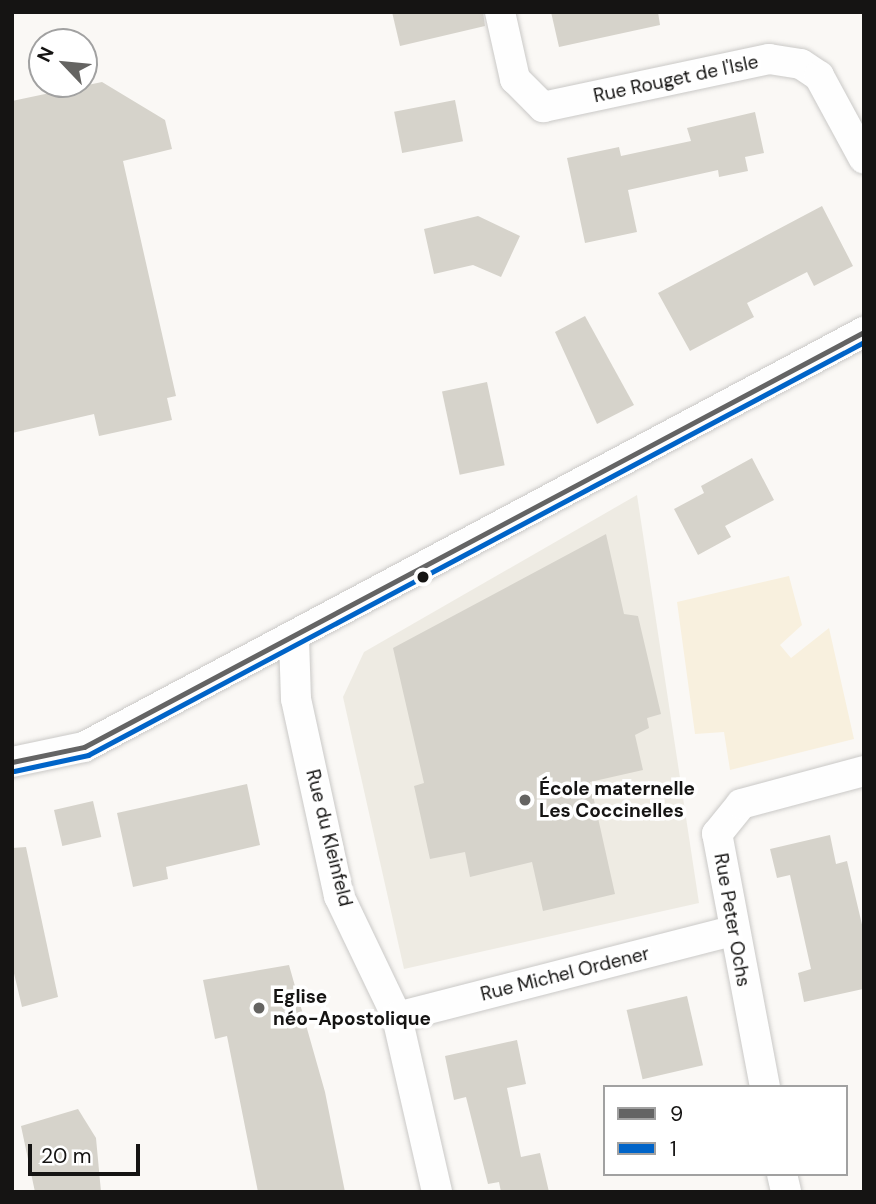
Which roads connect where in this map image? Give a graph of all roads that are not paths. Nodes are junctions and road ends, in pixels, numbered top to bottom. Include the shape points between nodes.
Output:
1 (500, 12) edge
2 (864, 159) edge
3 (864, 332) edge
4 (294, 639) junction
5 (12, 762) edge
6 (864, 771) edge
7 (733, 931) junction
8 (397, 1017) junction
9 (765, 1085) edge
10 (437, 1192) edge

1 - 2 street, Rue Rouget de l'Isle via 515,79 543,107 769,59 790,62 819,76
3 - 4 street
4 - 5 street via 83,747
4 - 8 street, Rue du Kleinfeld via 296,699 339,896
6 - 7 street, Rue Peter Ochs via 741,804 717,834
7 - 8 street, Rue Michel Ordener
7 - 9 street, Rue Peter Ochs
8 - 10 street, Rue du Kleinfeld

